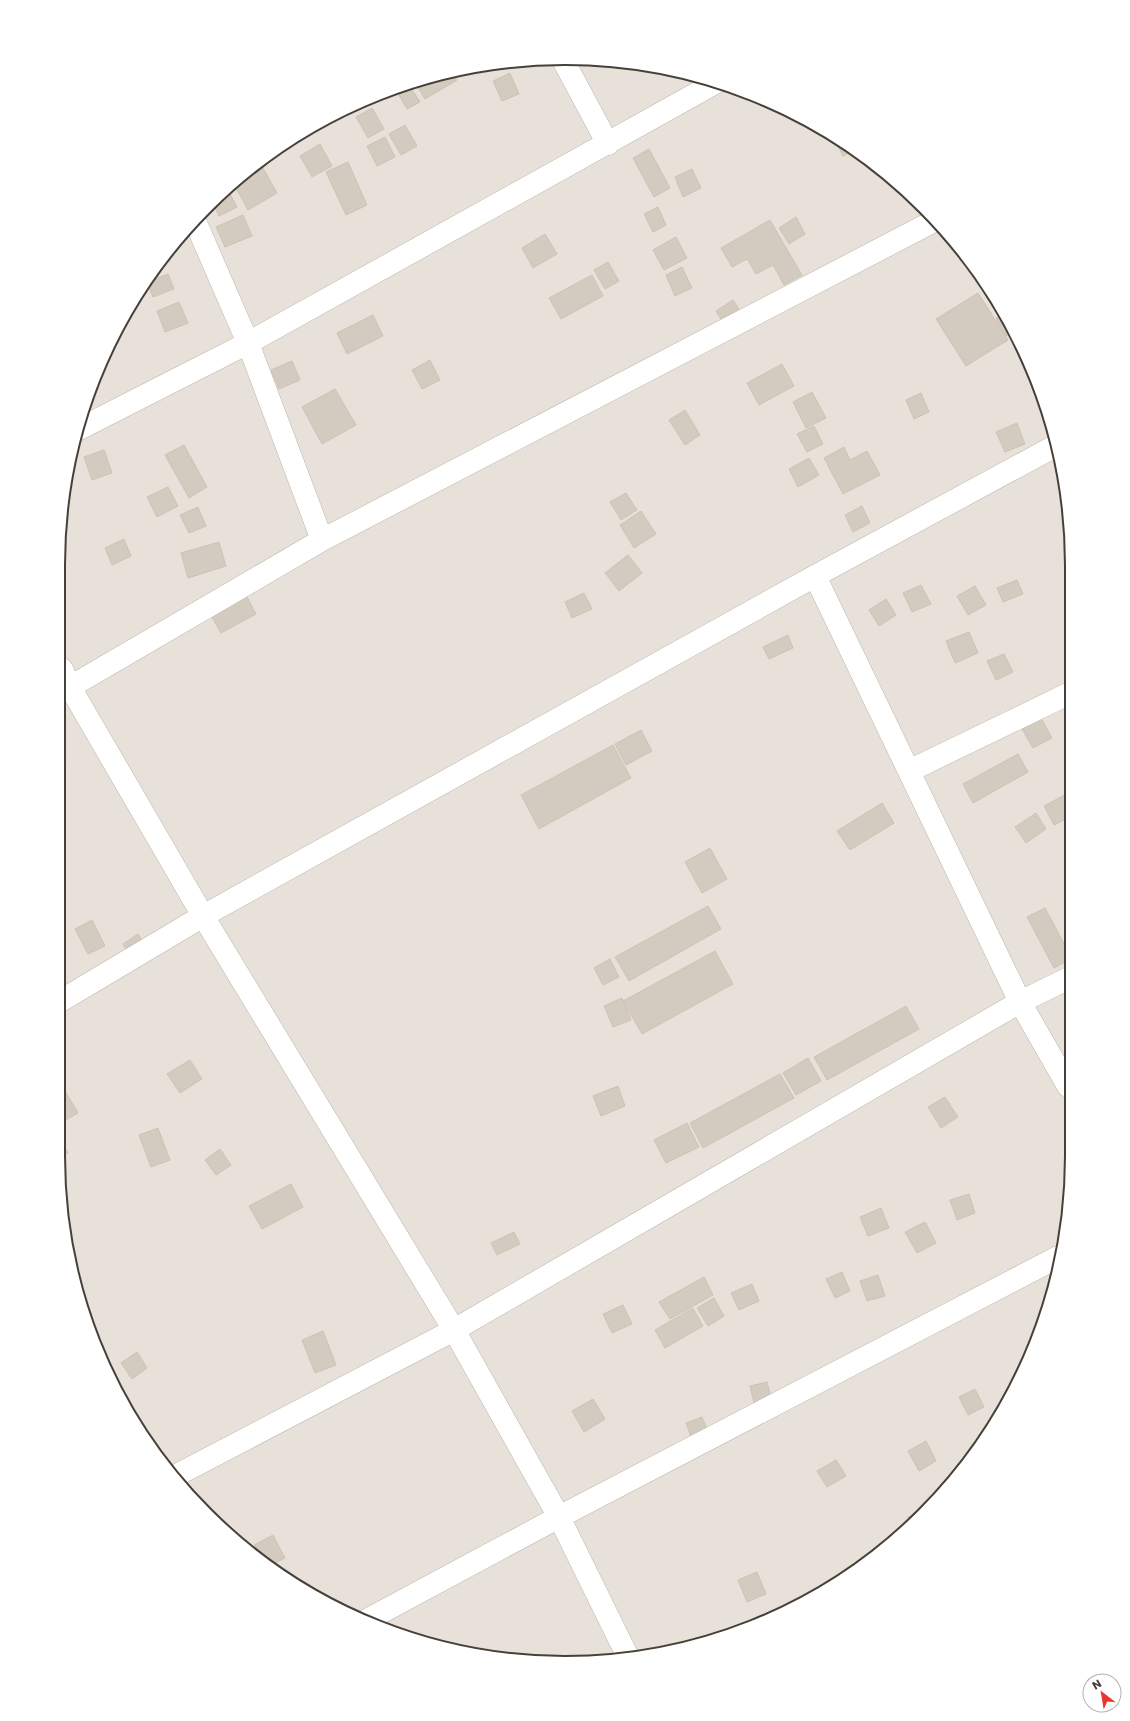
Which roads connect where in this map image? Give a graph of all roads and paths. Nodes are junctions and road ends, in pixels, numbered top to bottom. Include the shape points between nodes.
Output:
1 (566, 65) edge
2 (709, 87) edge
3 (608, 144) junction
4 (930, 223) edge
5 (197, 226) edge
6 (248, 343) junction
7 (85, 426) edge
8 (1051, 448) edge
9 (322, 540) junction
10 (815, 576) junction
11 (66, 678) edge
12 (1065, 695) edge
13 (909, 771) junction
14 (204, 916) junction
15 (1065, 980) edge
16 (65, 998) edge
17 (1020, 1002) junction
18 (1065, 1081) edge
19 (1054, 1259) edge
20 (454, 1330) junction
21 (179, 1474) edge
22 (560, 1517) junction
23 (372, 1617) edge
24 (626, 1652) edge

1 - 3 street
2 - 3 street
3 - 6 street
4 - 9 street
5 - 6 street
6 - 7 street
6 - 9 street
8 - 10 street
9 - 11 street
10 - 13 street
10 - 14 street
11 - 14 street
12 - 13 street
13 - 17 street
14 - 16 street
14 - 20 street
15 - 17 street
17 - 18 street
17 - 20 street
19 - 22 street
20 - 21 street
20 - 22 street
22 - 23 street
22 - 24 street

